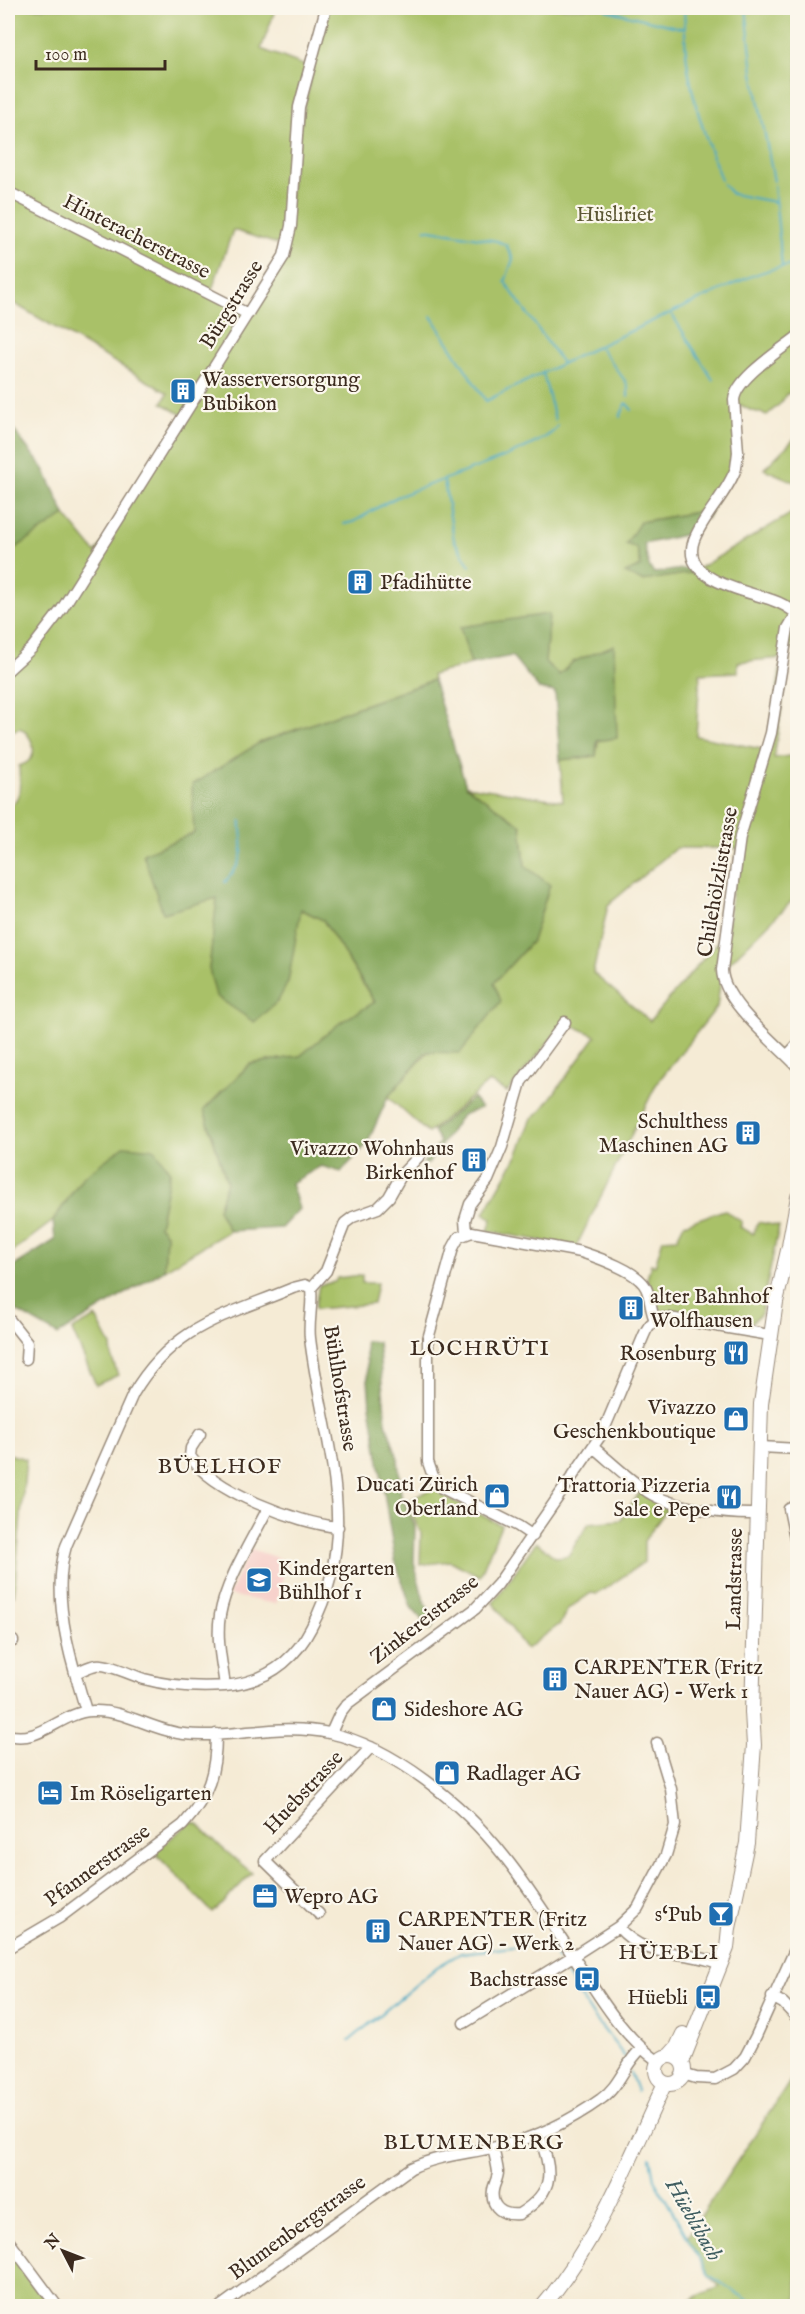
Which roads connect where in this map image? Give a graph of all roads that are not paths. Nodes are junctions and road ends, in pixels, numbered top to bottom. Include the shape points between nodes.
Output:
1 (326, 8) edge
2 (8, 192) edge
3 (248, 314) junction
4 (798, 336) edge
5 (797, 612) edge
6 (8, 670) edge
7 (565, 1022) dead end
8 (798, 1044) edge
9 (787, 1056) junction
10 (798, 1067) edge
11 (420, 1155) dead end
12 (798, 1197) edge
13 (466, 1233) junction
14 (311, 1288) junction
15 (8, 1318) edge
16 (655, 1320) junction
17 (770, 1335) junction
18 (26, 1359) dead end
19 (200, 1434) dead end
20 (593, 1447) junction
21 (761, 1447) junction
22 (798, 1449) edge
23 (798, 1505) edge
24 (268, 1508) junction
25 (757, 1514) junction
26 (338, 1527) junction
27 (533, 1536) junction
28 (798, 1552) edge
29 (75, 1673) junction
30 (225, 1686) junction
31 (86, 1711) junction
32 (331, 1733) junction
33 (216, 1734) junction
34 (8, 1736) edge
35 (657, 1743) dead end
36 (371, 1747) junction
37 (319, 1914) dead end
38 (618, 1927) junction
39 (729, 1928) junction
40 (798, 1943) edge
41 (8, 1948) edge
42 (566, 1961) junction
43 (715, 1962) junction
44 (772, 1997) junction
45 (798, 2019) edge
46 (464, 2023) dead end
47 (638, 2052) junction
48 (673, 2064) junction
49 (666, 2083) junction
50 (539, 2134) junction
51 (494, 2148) junction
52 (8, 2240) edge
53 (57, 2307) edge
54 (221, 2307) edge
55 (543, 2307) edge

1 - 3 street, Bürgstrasse via 300,107 287,247
2 - 3 street, Hinteracherstrasse
3 - 6 street, Bürgstrasse via 62,609 32,648
4 - 5 street via 747,378 735,393 736,468 697,534 693,548 697,565 714,580
5 - 9 street, Chilehölzlistrasse via 785,643 771,733 740,837 722,970 736,1003
7 - 13 street via 521,1082 502,1147 488,1180 470,1204
8 - 9 street
9 - 10 street, Chilehölzlistrasse
11 - 14 street via 378,1208 345,1223 326,1271
12 - 17 main road, Landstrasse
13 - 16 street via 581,1252 634,1275 643,1283
13 - 27 street via 453,1248 428,1339 428,1462 431,1474 442,1488
14 - 26 street, Bühlhofstrasse via 309,1335 336,1484
14 - 29 street via 293,1288 195,1329 170,1347 146,1373 62,1561 60,1592
15 - 18 street via 27,1342
16 - 17 street via 669,1318
16 - 20 street, Zinkereistrasse via 644,1335
17 - 21 main road, Landstrasse via 761,1404
19 - 24 street via 192,1448 193,1460 228,1488
20 - 25 street via 662,1500 682,1506
20 - 27 street, Zinkereistrasse
21 - 22 street
21 - 25 main road, Landstrasse
23 - 28 street via 789,1509
24 - 26 street
24 - 30 street via 228,1588 220,1614
25 - 39 main road, Landstrasse via 754,1757 747,1843
26 - 30 street, Bühlhofstrasse via 325,1597 297,1652 265,1676
27 - 32 street, Zinkereistrasse via 480,1605 347,1704
29 - 30 street, Bühlhofstrasse via 97,1664 172,1685
29 - 31 street
31 - 33 street via 107,1712 176,1733
31 - 34 street via 34,1735
32 - 33 street via 279,1728
32 - 36 street
33 - 41 street, Pfannerstrasse via 210,1784 183,1825 68,1912
35 - 38 street via 671,1789 675,1825 666,1856 646,1896
36 - 37 street, Huebstrasse via 265,1862
36 - 42 street via 408,1769 463,1812 504,1855
38 - 42 street
38 - 43 street via 631,1940 658,1952
39 - 43 main road, Landstrasse
39 - 48 main road, Landstrasse via 723,1964
40 - 44 street
42 - 46 street
42 - 47 street
43 - 48 main road, Landstrasse
44 - 45 street
44 - 48 street via 745,2057 734,2069 715,2079 696,2078
47 - 48 street
47 - 50 street, Blumenbergstrasse via 616,2085 602,2098
48 - 49 main road via 678,2081
48 - 49 main road via 657,2074
49 - 55 main road via 599,2221
50 - 51 street, Blumenbergstrasse
50 - 51 street via 549,2176 535,2202 519,2214 504,2213 493,2200 498,2173
51 - 54 street, Blumenbergstrasse via 439,2157 411,2168
52 - 53 street

